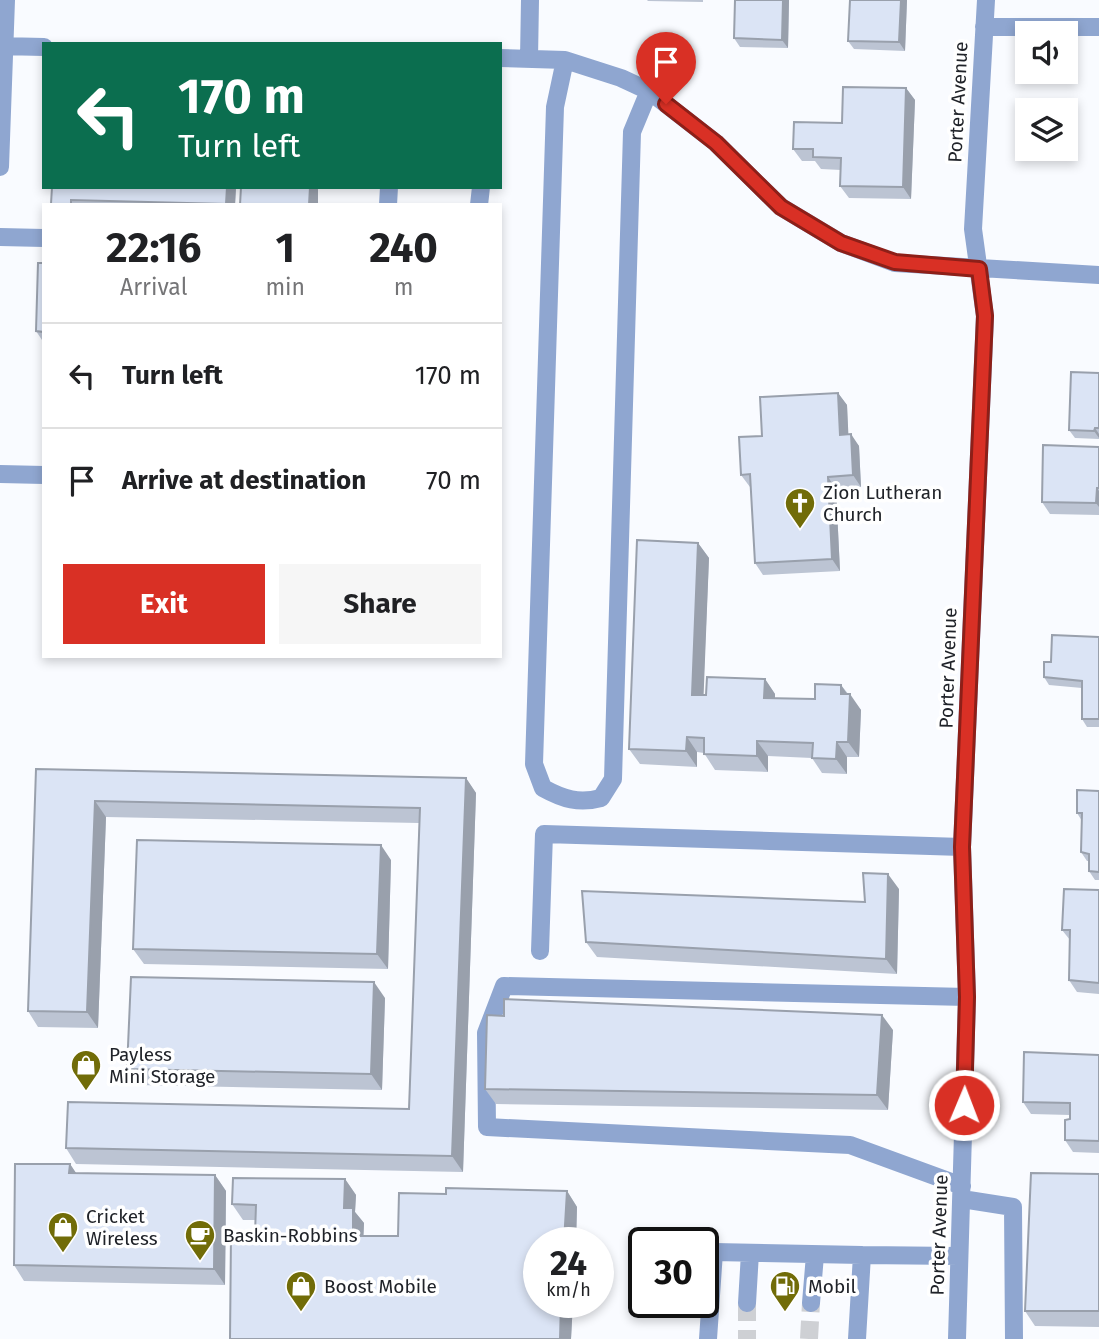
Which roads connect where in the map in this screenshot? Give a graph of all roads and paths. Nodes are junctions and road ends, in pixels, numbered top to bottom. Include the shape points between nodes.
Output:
1 (6, 0) edge
2 (530, 0) edge
3 (986, 0) edge
4 (984, 27) junction
5 (1099, 27) edge
6 (2, 46) edge
7 (42, 47) edge
8 (502, 58) edge
9 (529, 59) junction
10 (565, 60) junction
11 (649, 91) junction
12 (0, 167) edge
13 (0, 237) edge
14 (42, 238) edge
15 (979, 269) junction
16 (1099, 275) edge
17 (0, 474) edge
18 (42, 475) edge
19 (962, 847) junction
20 (540, 951) dead end
21 (967, 997) junction
22 (962, 1193) junction
23 (750, 1253) junction
24 (815, 1255) junction
25 (862, 1255) junction
26 (959, 1256) junction
27 (747, 1303) tunnel mouth
28 (811, 1303) tunnel mouth
29 (708, 1339) edge
30 (857, 1339) edge
31 (957, 1339) edge
32 (1014, 1339) edge

1 - 6 street
2 - 9 street
3 - 4 street, Porter Avenue
4 - 5 street
4 - 15 street, Porter Avenue via 973,229
6 - 7 street
6 - 12 street
8 - 9 street
9 - 10 street
10 - 11 street
10 - 11 street via 555,107 534,764 543,788 563,799 588,802 601,797 613,779 632,132
11 - 15 street via 716,143 781,207 841,243 895,262
13 - 14 street
15 - 16 street
15 - 19 street, Porter Avenue via 985,316
17 - 18 street
19 - 20 street via 544,834
19 - 21 street, Porter Avenue
21 - 22 street, Porter Avenue
21 - 22 street via 503,986 486,1033 487,1128 850,1146
22 - 26 street, Porter Avenue
22 - 32 street via 1013,1207
23 - 24 street
23 - 27 street
23 - 29 street via 714,1252
24 - 25 street
24 - 28 street
25 - 26 street
25 - 30 street
26 - 31 street, Porter Avenue

